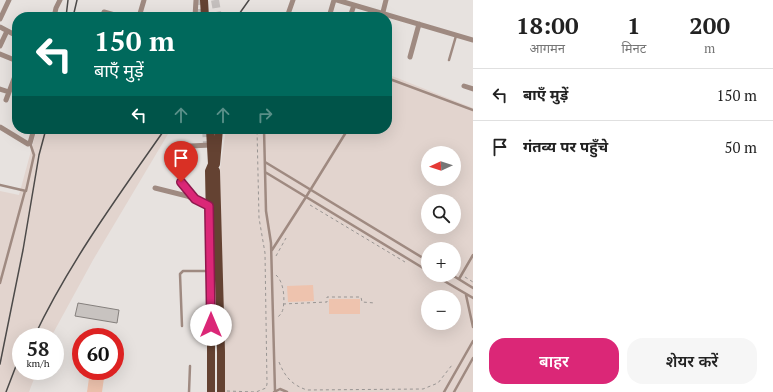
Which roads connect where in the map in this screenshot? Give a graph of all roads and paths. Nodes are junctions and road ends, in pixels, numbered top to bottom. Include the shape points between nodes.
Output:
1 (9, 0) edge
2 (60, 0) edge
3 (144, 0) edge
4 (196, 0) edge
5 (204, 0) edge
6 (293, 0) edge
7 (336, 0) edge
8 (386, 0) edge
9 (354, 5) junction
10 (55, 12) edge
11 (140, 12) edge
12 (195, 12) edge
13 (205, 12) edge
14 (289, 12) edge
15 (331, 12) edge
16 (352, 12) edge
17 (374, 12) edge
18 (383, 12) edge
19 (392, 17) edge
20 (0, 19) edge
21 (419, 24) junction
22 (0, 27) edge
23 (7, 31) junction
24 (12, 34) edge
25 (456, 36) junction
26 (473, 40) edge
27 (0, 46) edge
28 (0, 54) edge
29 (410, 57) dead end
30 (12, 58) edge
31 (449, 60) dead end
32 (392, 80) edge
33 (12, 84) edge
34 (464, 86) dead end
35 (0, 89) edge
36 (473, 89) edge
37 (9, 92) junction
38 (6, 100) dead end
39 (473, 110) edge
40 (0, 127) edge
41 (33, 134) edge
42 (210, 134) tunnel mouth
43 (216, 134) edge
44 (219, 134) edge
45 (257, 134) edge
46 (264, 134) edge
47 (345, 134) edge
48 (30, 143) junction
49 (210, 145) junction
50 (184, 159) dead end
51 (264, 162) junction
52 (212, 167) junction
53 (265, 172) junction
54 (181, 182) dead end
55 (0, 185) edge
56 (155, 188) dead end
57 (310, 190) junction
58 (25, 191) junction
59 (306, 197) junction
60 (195, 199) junction
61 (310, 205) dead end
62 (209, 206) junction
63 (286, 238) dead end
64 (272, 250) junction
65 (473, 255) edge
66 (421, 257) edge
67 (275, 258) dead end
68 (406, 263) dead end
69 (421, 267) edge
70 (211, 271) junction
71 (275, 274) dead end
72 (461, 276) edge
73 (463, 276) dead end
74 (461, 280) edge
75 (445, 282) edge
76 (473, 282) edge
77 (0, 283) edge
78 (473, 288) edge
79 (466, 295) junction
80 (473, 298) edge
81 (375, 303) dead end
82 (283, 304) junction
83 (277, 321) dead end
84 (182, 326) dead end
85 (473, 327) edge
86 (473, 341) edge
87 (211, 352) junction
88 (221, 352) junction
89 (473, 358) edge
90 (278, 361) dead end
91 (452, 365) dead end
92 (190, 366) dead end
93 (189, 392) edge
94 (211, 392) edge
95 (223, 392) edge
96 (274, 392) edge
97 (287, 392) edge
98 (444, 392) edge
99 (454, 392) edge

1 - 20 street
2 - 10 street
3 - 11 street
4 - 12 street
5 - 13 main road
6 - 14 street
7 - 9 street
7 - 15 street
8 - 18 street
9 - 16 street
9 - 17 street
19 - 21 street
21 - 25 street
21 - 29 street
22 - 23 street
23 - 24 street
23 - 27 street
25 - 26 street
25 - 31 lane
28 - 30 street
32 - 39 lane
33 - 37 street
34 - 36 street
35 - 37 street
37 - 38 street
40 - 48 street
41 - 48 street
42 - 49 main road
43 - 49 main road
44 - 49 street
45 - 95 path via 259,218 265,253 267,384 266,388 256,392
46 - 51 lane
47 - 57 lane
48 - 58 lane via 34,156
49 - 50 street via 190,146
49 - 52 main road
51 - 53 lane
51 - 57 lane
52 - 62 main road
52 - 88 main road
53 - 59 lane
53 - 64 lane via 266,211
54 - 60 street
55 - 58 lane
56 - 60 street
57 - 59 lane
57 - 66 lane
58 - 77 lane
59 - 64 lane
59 - 69 lane
60 - 62 street
61 - 68 path
62 - 70 main road
63 - 67 path
64 - 96 lane
65 - 72 lane
70 - 84 lane via 181,272
70 - 87 main road
71 - 82 path via 283,285
73 - 76 path
74 - 78 lane
75 - 79 lane
79 - 80 lane
79 - 85 lane
81 - 82 path via 362,302 361,297 327,297 327,302
82 - 83 path
86 - 98 lane
87 - 88 lane
87 - 94 main road
88 - 95 main road
89 - 99 lane
90 - 91 path via 288,380 307,390 423,389 438,383
92 - 93 lane
96 - 97 lane via 280,389

